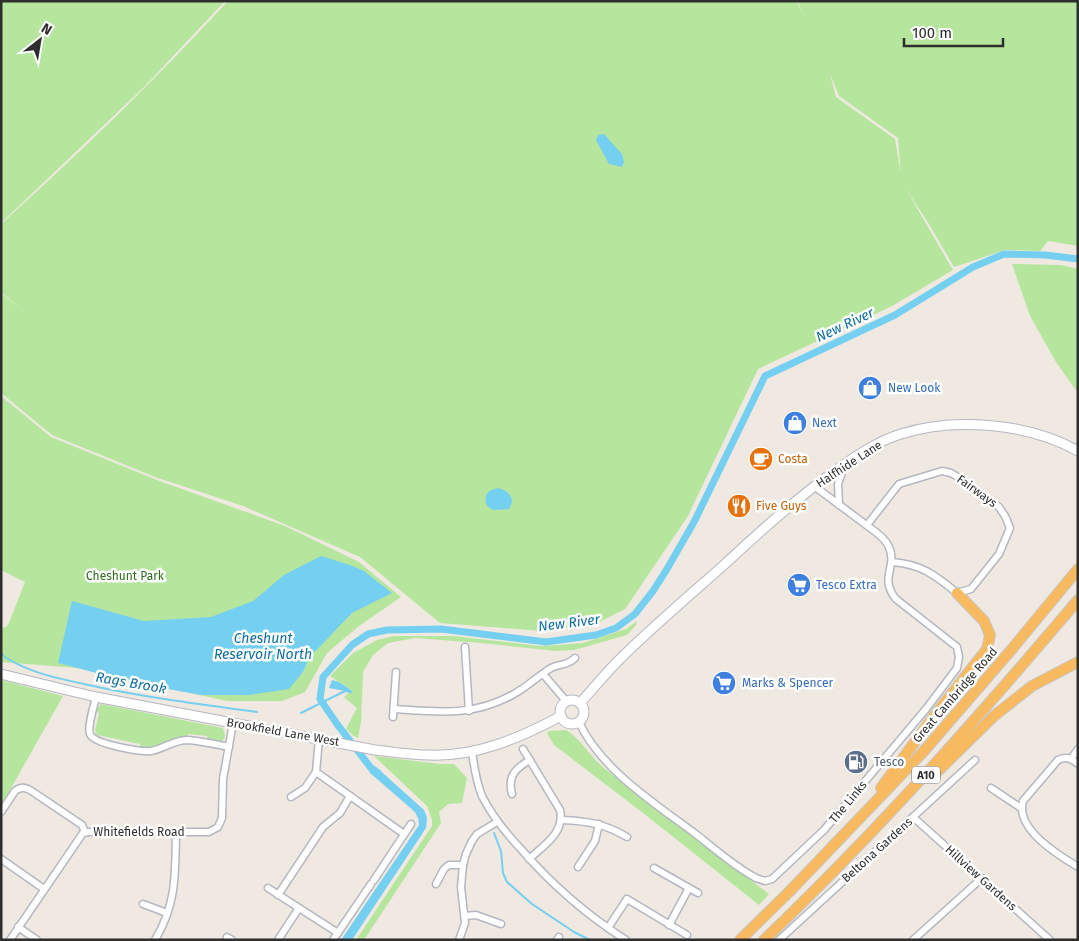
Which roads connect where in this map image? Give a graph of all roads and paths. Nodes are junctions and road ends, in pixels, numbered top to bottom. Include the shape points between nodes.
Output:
1 (1078, 451) edge
2 (845, 464) junction
3 (814, 486) junction
4 (839, 505) junction
5 (867, 525) junction
6 (892, 562) junction
7 (1078, 569) edge
8 (956, 593) junction
9 (1078, 600) edge
10 (465, 647) dead end
11 (575, 658) dead end
12 (1078, 662) edge
13 (396, 672) dead end
14 (1, 674) edge
15 (543, 674) junction
16 (96, 697) junction
17 (566, 702) junction
18 (580, 703) junction
19 (394, 709) junction
20 (469, 711) junction
21 (561, 716) junction
22 (393, 717) dead end
23 (579, 722) junction
24 (232, 723) junction
25 (320, 739) junction
26 (229, 747) junction
27 (523, 749) dead end
28 (1078, 749) edge
29 (472, 751) junction
30 (1071, 759) junction
31 (530, 760) junction
32 (976, 760) dead end
33 (1078, 764) edge
34 (316, 772) junction
35 (917, 784) junction
36 (992, 788) dead end
37 (512, 794) dead end
38 (350, 796) junction
39 (291, 797) dead end
40 (873, 803) junction
41 (1021, 808) junction
42 (1, 812) edge
43 (913, 817) junction
44 (562, 820) junction
45 (497, 822) junction
46 (411, 824) dead end
47 (599, 824) junction
48 (85, 832) junction
49 (176, 832) junction
50 (404, 834) junction
51 (627, 837) dead end
52 (1, 859) edge
53 (528, 859) junction
54 (463, 865) junction
55 (578, 867) dead end
56 (1078, 867) edge
57 (654, 868) dead end
58 (982, 878) junction
59 (436, 884) dead end
60 (268, 888) dead end
61 (689, 888) junction
62 (44, 889) junction
63 (698, 893) dead end
64 (278, 895) junction
65 (143, 904) dead end
66 (299, 908) junction
67 (167, 913) junction
68 (465, 916) junction
69 (501, 924) dead end
70 (669, 925) junction
71 (18, 927) junction
72 (608, 928) junction
73 (687, 935) dead end
74 (335, 937) edge
75 (10, 940) edge
76 (37, 940) edge
77 (154, 940) edge
78 (226, 940) edge
79 (232, 940) edge
80 (278, 940) edge
81 (459, 940) edge
82 (626, 940) edge
83 (740, 940) edge
84 (764, 940) edge
85 (779, 940) edge
86 (913, 940) edge
87 (1050, 940) edge

1 - 2 main road, Halfhide Lane via 1042,435 1010,428 949,425 900,434 876,444
2 - 3 main road, Halfhide Lane
2 - 4 street via 838,484
3 - 4 street, The Links
3 - 18 main road, Halfhide Lane via 619,660
4 - 5 street, The Links
5 - 6 street, The Links via 889,546
5 - 8 street, Fairways via 899,484 942,471 961,478 999,506 1010,528 999,554 971,589
6 - 8 street via 922,568
6 - 23 street, The Links via 888,586 891,592 957,647 957,668 926,710 828,826 772,879 765,881 748,874 609,767
7 - 40 highway, Great Cambridge Road / A10 via 929,744
8 - 40 highway via 984,620 990,635 987,649 890,774
9 - 35 highway, A10
10 - 20 street
11 - 15 street
12 - 35 highway via 1032,686 994,716 937,772
13 - 19 street
14 - 16 main road, Brookfield Lane West
15 - 17 street
15 - 20 street via 514,694
16 - 24 main road, Brookfield Lane West
16 - 26 street via 89,729 91,738 97,742 146,751 187,740
17 - 18 main road
17 - 21 main road via 561,708
18 - 23 main road via 584,714
19 - 20 street
19 - 22 street
21 - 23 main road via 568,724
21 - 29 main road, Brookfield Lane West via 496,746
24 - 25 main road, Brookfield Lane West
24 - 26 street, Whitefields Road
25 - 29 main road, Brookfield Lane West via 406,754
25 - 34 street
26 - 49 street, Whitefields Road via 220,825 209,832
27 - 31 street
28 - 30 street
29 - 45 street via 481,794
30 - 33 street
30 - 41 street via 1063,757 1058,760 1023,801
31 - 37 street via 512,773
31 - 44 street via 560,810
32 - 43 street, Beltona Gardens
34 - 38 street
34 - 39 street via 305,788
35 - 84 highway, A10
36 - 41 street
38 - 50 street
38 - 64 street via 340,813 323,827
40 - 83 highway, Great Cambridge Road / A10
41 - 56 street via 1025,822 1042,842
42 - 48 street via 15,791 24,788 82,825
43 - 58 street, Hillview Gardens
43 - 85 street, Beltona Gardens
44 - 47 street
44 - 53 street via 555,834
45 - 53 street
45 - 54 street via 475,836
46 - 50 street
47 - 51 street
47 - 55 street via 595,841
48 - 49 street, Whitefields Road
48 - 62 street, Whitefields Road
49 - 67 street via 175,878
50 - 74 street
52 - 62 street
53 - 72 street via 573,902
54 - 59 street via 449,865
54 - 68 street
57 - 61 street
58 - 86 street
58 - 87 street, Hillview Gardens
60 - 64 street
61 - 63 street
61 - 70 street
62 - 71 street, Whitefields Road
64 - 66 street
65 - 67 street
66 - 74 street
66 - 80 street
67 - 77 street
68 - 69 street via 476,915
68 - 81 street
70 - 72 street via 627,899
70 - 73 street
71 - 75 street, Whitefields Road
71 - 76 street
72 - 82 street
78 - 79 street via 227,937

